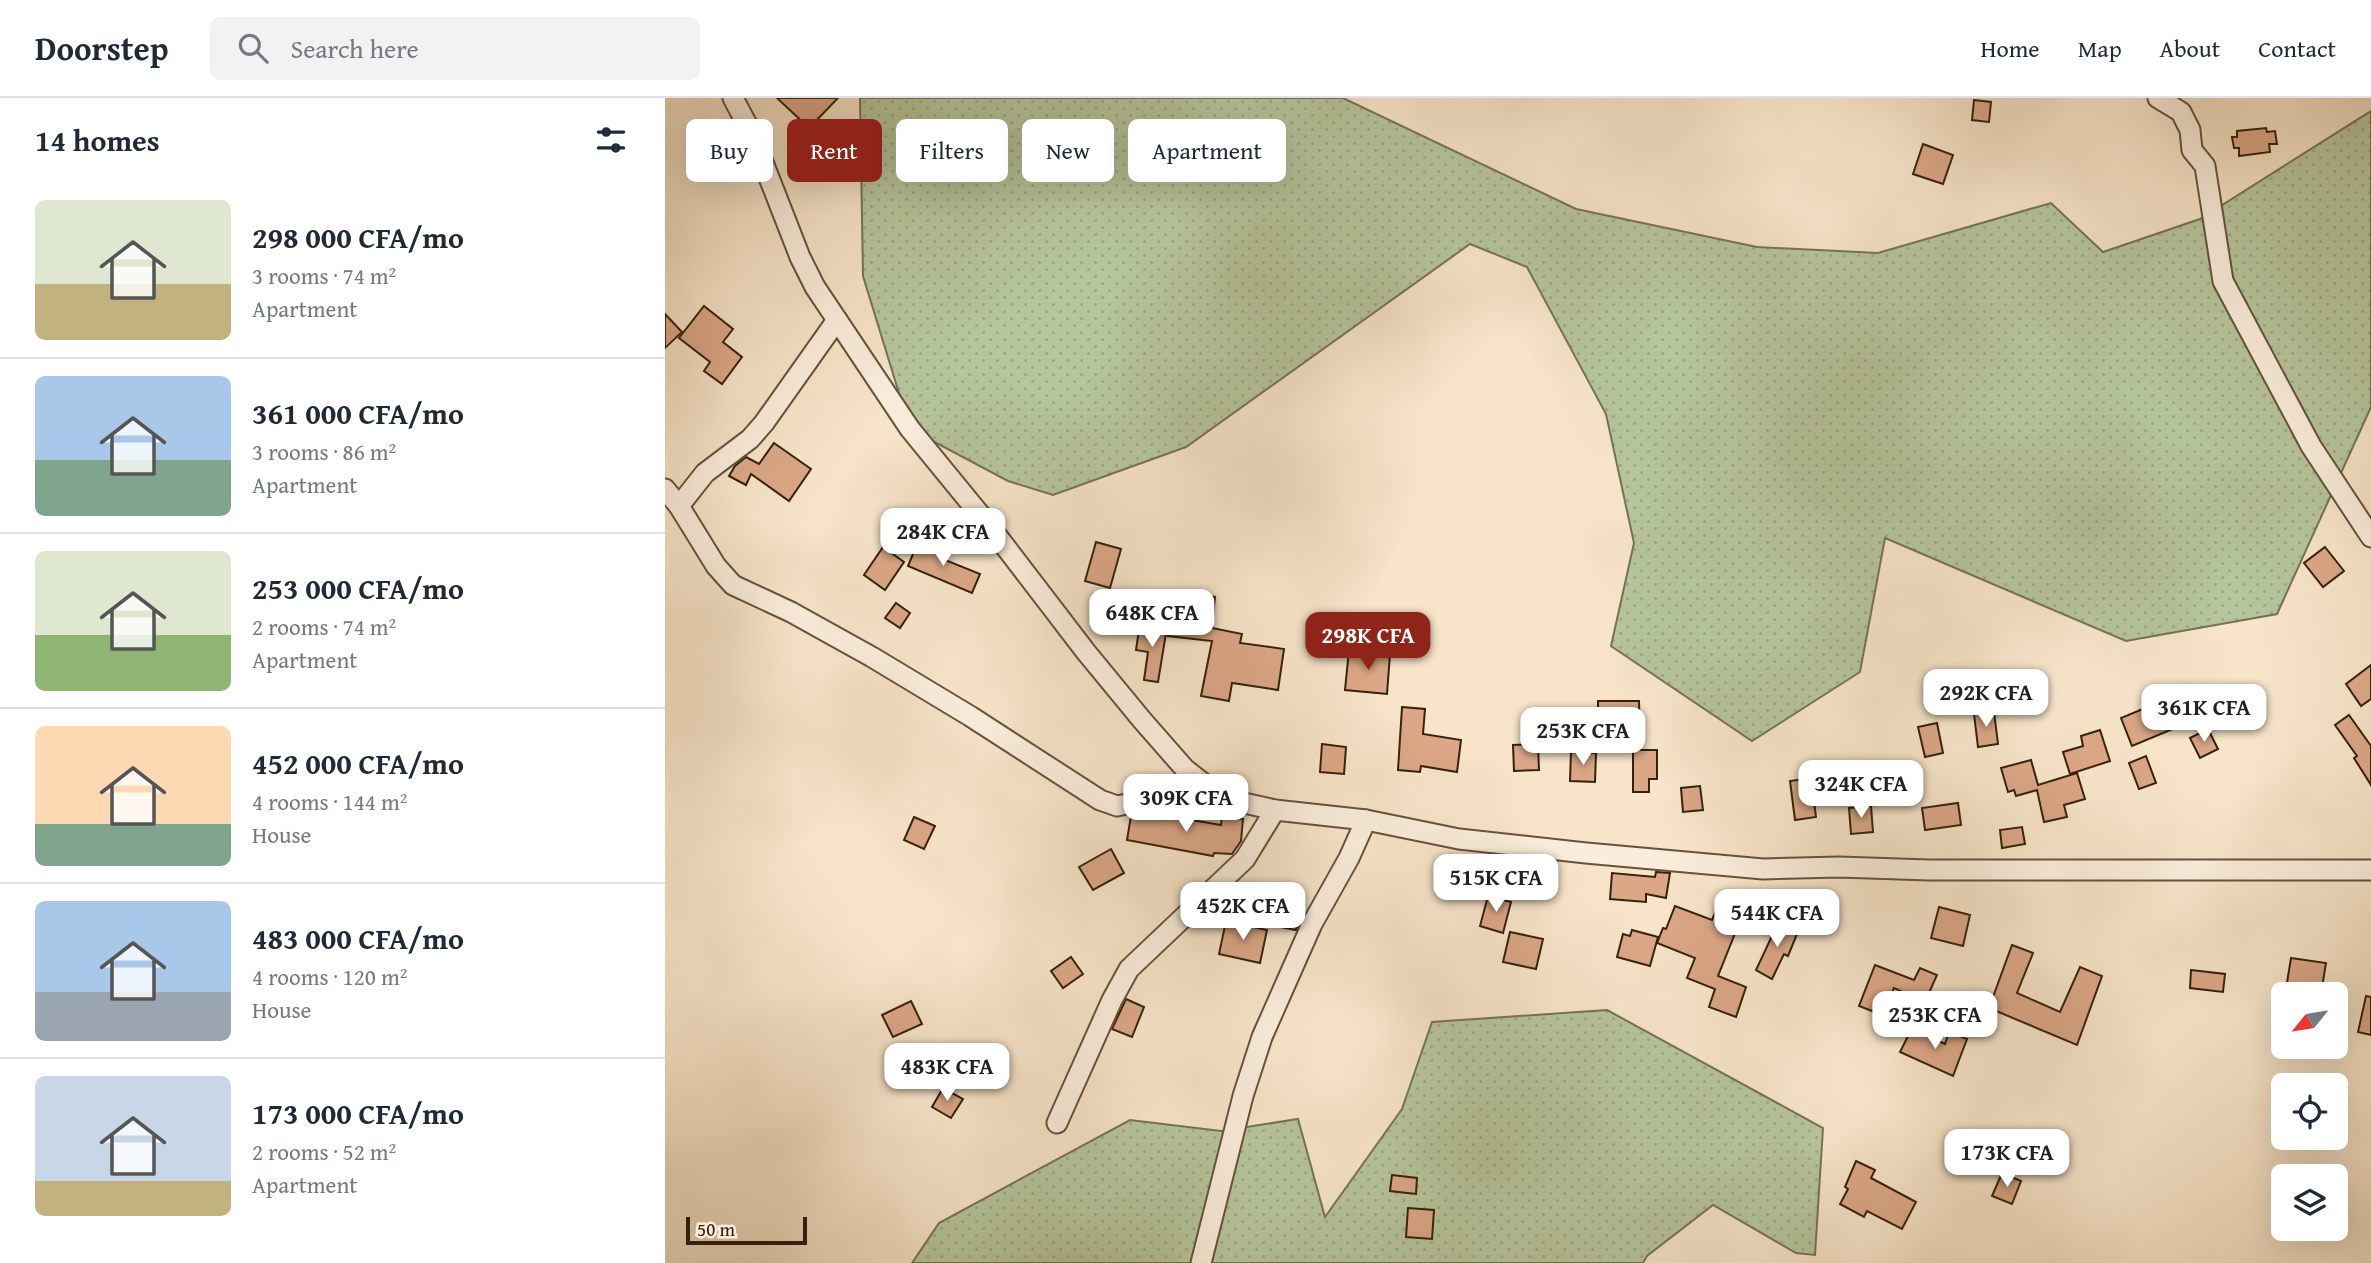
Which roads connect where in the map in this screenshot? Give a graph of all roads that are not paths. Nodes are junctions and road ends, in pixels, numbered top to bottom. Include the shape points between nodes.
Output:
1 (733, 98) edge
2 (2158, 98) edge
3 (837, 320) junction
4 (665, 489) edge
5 (679, 506) junction
6 (2371, 537) edge
7 (1236, 803) junction
8 (1275, 810) junction
9 (1366, 820) junction
10 (2371, 870) edge
11 (1057, 1123) dead end
12 (1201, 1263) edge

1 - 3 street via 752,134 800,257
2 - 6 street via 2181,112 2190,130 2192,150 2205,166 2223,281 2311,446
3 - 5 street via 764,423 705,473
3 - 7 street via 910,429 1134,710 1185,769 1222,798
4 - 5 street
5 - 7 street via 733,585 881,663 1100,800 1117,806 1146,800 1189,808
7 - 8 street
8 - 9 street
8 - 11 street via 1245,859 1129,970
9 - 10 street via 1458,839 1763,869
9 - 12 street via 1312,924 1262,1037

